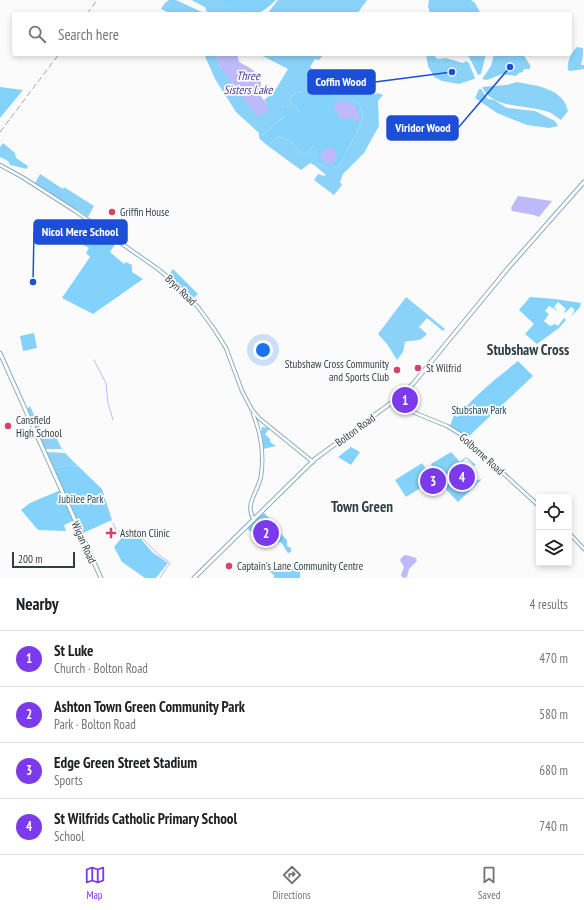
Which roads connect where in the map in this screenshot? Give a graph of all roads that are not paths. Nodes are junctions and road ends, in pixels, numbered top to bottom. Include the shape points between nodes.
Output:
1 (0, 165) edge
2 (584, 182) edge
3 (0, 353) edge
4 (391, 403) junction
5 (396, 406) junction
6 (387, 407) junction
7 (252, 410) junction
8 (267, 425) junction
9 (258, 429) junction
10 (313, 462) junction
11 (536, 503) edge
12 (254, 520) junction
13 (572, 536) edge
14 (584, 549) edge
15 (101, 578) edge
16 (194, 578) edge

1 - 7 main road, Bryn Road via 75,211 175,283 198,307 226,348
2 - 4 main road, Bolton Road via 509,267 412,385
3 - 15 main road, Wigan Road
4 - 5 main road, Golborne Road
4 - 6 main road, Bolton Road
5 - 6 main road, Golborne Road
5 - 11 main road, Golborne Road via 447,426 460,434
6 - 10 main road, Bolton Road
7 - 8 main road, Bryn Road
7 - 9 main road
8 - 9 main road via 262,425
8 - 10 main road, Bryn Road
9 - 12 main road via 262,461 259,482 250,505
10 - 12 main road, Bolton Road
12 - 16 main road, Bolton Road
13 - 14 main road

